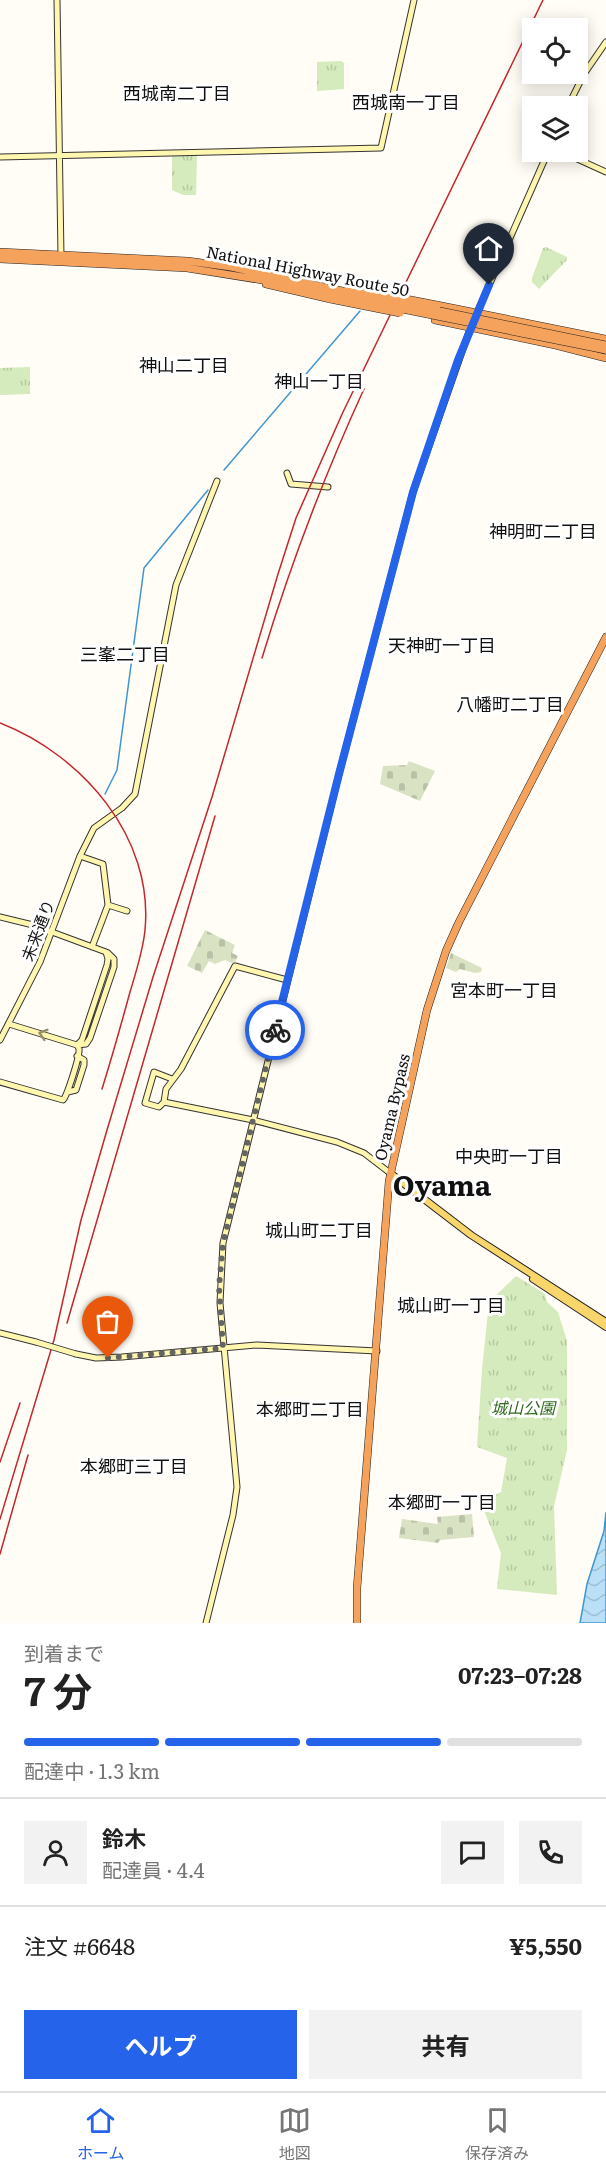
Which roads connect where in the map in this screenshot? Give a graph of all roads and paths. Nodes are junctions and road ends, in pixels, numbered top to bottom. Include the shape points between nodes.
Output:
1 (57, 0) edge
2 (414, 0) edge
3 (606, 42) edge
4 (573, 96) edge
5 (60, 156) junction
6 (0, 158) edge
7 (544, 162) edge
8 (584, 162) edge
9 (606, 172) edge
10 (0, 252) edge
11 (61, 258) junction
12 (0, 259) edge
13 (333, 292) junction
14 (477, 313) junction
15 (470, 327) junction
16 (606, 339) edge
17 (606, 345) edge
18 (606, 350) edge
19 (606, 358) edge
20 (287, 473) dead end
21 (217, 481) dead end
22 (328, 487) dead end
23 (606, 637) edge
24 (80, 856) junction
25 (108, 905) junction
26 (127, 911) dead end
27 (0, 917) edge
28 (51, 932) junction
29 (92, 947) junction
30 (287, 980) junction
31 (9, 1024) junction
32 (0, 1040) edge
33 (76, 1045) junction
34 (77, 1056) junction
35 (172, 1079) junction
36 (0, 1082) edge
37 (68, 1092) junction
38 (164, 1099) junction
39 (253, 1120) junction
40 (390, 1173) junction
41 (546, 1286) junction
42 (606, 1322) edge
43 (606, 1328) edge
44 (0, 1333) edge
45 (223, 1348) junction
46 (377, 1351) junction
47 (206, 1623) edge
48 (357, 1623) edge

1 - 5 street
2 - 5 street via 381,148
3 - 4 street
5 - 6 street
5 - 11 street
7 - 14 street
8 - 9 street
10 - 11 highway, National Highway Route 50
11 - 12 highway, National Highway Route 50
11 - 13 highway, National Highway Route 50 via 175,266
11 - 13 highway, National Highway Route 50 via 188,261 292,280
13 - 14 highway, bridge
13 - 15 highway, bridge
13 - 17 highway, National Highway Route 50, bridge
13 - 18 highway, National Highway Route 50, bridge
14 - 15 street
14 - 16 highway
15 - 19 highway
15 - 30 street via 413,492
20 - 22 street via 291,484
21 - 24 street, 未来通り via 176,585 135,794 94,828
23 - 40 highway, Oyama Bypass via 446,951 425,1020
24 - 25 street via 103,864
24 - 28 street, 未来通り
25 - 26 street
25 - 29 street
27 - 28 street
28 - 29 street
28 - 31 street, 未来通り
29 - 33 street via 106,952 108,959 82,1040
30 - 35 street via 235,966
30 - 39 street
31 - 32 street, 未来通り
33 -> 31 street
33 - 34 street
34 - 37 street
34 - 37 street via 84,1060 84,1065 76,1090
35 - 38 street
35 - 38 street via 154,1072 145,1103 159,1107
36 - 37 street via 61,1100
38 - 39 street
39 - 40 street via 347,1145 371,1157
39 - 45 street via 223,1243 219,1287
40 - 41 main road via 447,1218
40 - 46 highway, Oyama Bypass
41 - 42 main road
41 - 43 main road
44 - 45 street, bridge via 96,1358
45 - 46 street via 257,1345
45 - 47 street via 237,1487
46 - 48 highway, Oyama Bypass

